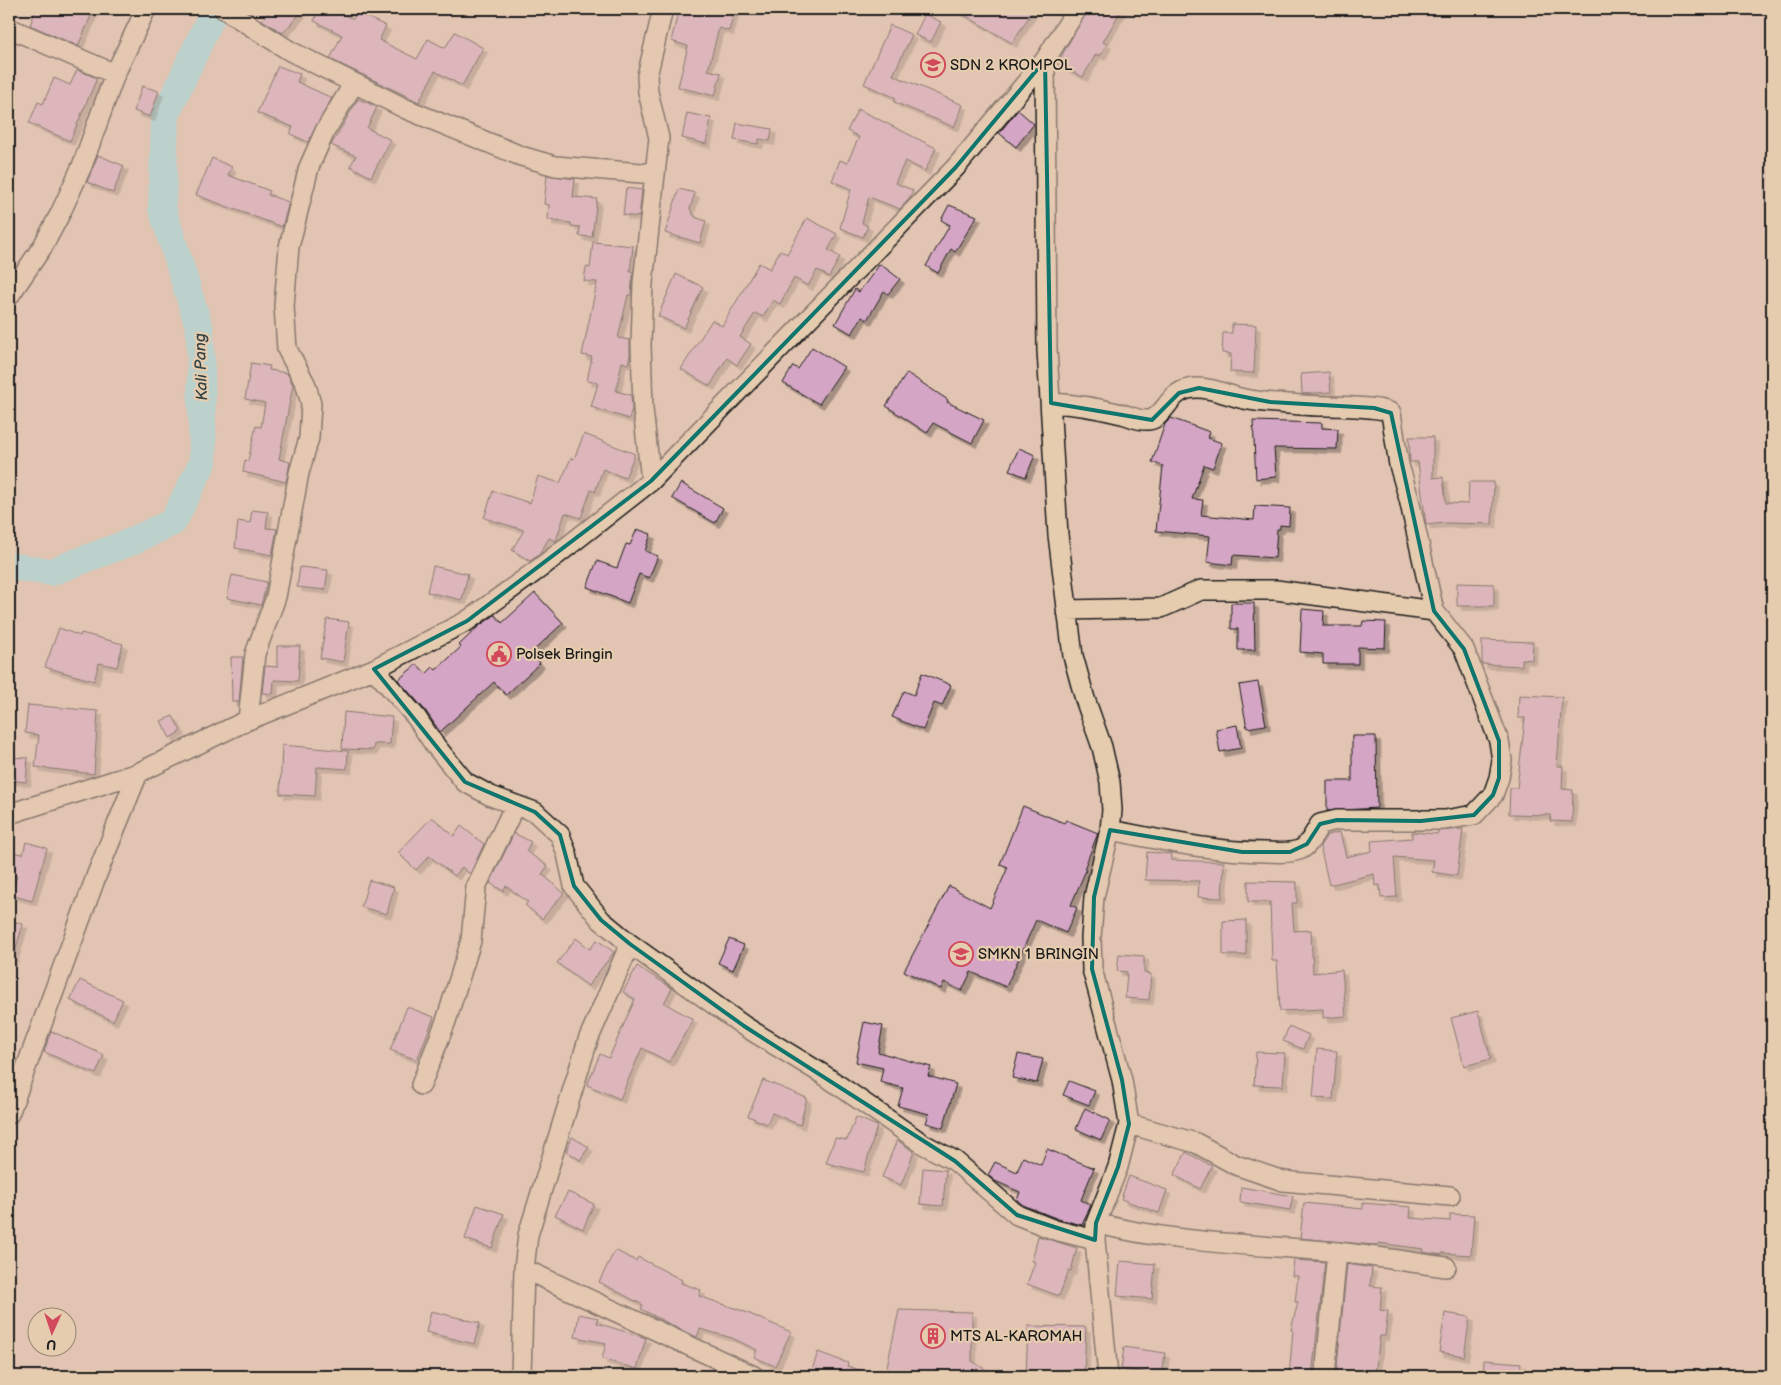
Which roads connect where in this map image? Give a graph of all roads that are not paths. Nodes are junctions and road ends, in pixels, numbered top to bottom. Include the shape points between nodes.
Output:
1 (146, 9) edge
2 (224, 9) edge
3 (663, 9) edge
4 (1077, 9) edge
5 (9, 28) edge
6 (1045, 60) junction
7 (115, 74) junction
8 (354, 83) junction
9 (654, 174) junction
10 (9, 296) edge
11 (1051, 402) junction
12 (651, 481) junction
13 (1066, 610) junction
14 (1434, 611) junction
15 (374, 669) junction
16 (248, 720) junction
17 (138, 773) junction
18 (515, 805) junction
19 (9, 814) edge
20 (1110, 830) junction
21 (630, 944) junction
22 (421, 1085) dead end
23 (9, 1114) edge
24 (1129, 1124) junction
25 (1450, 1196) dead end
26 (1095, 1232) junction
27 (1337, 1252) junction
28 (1446, 1267) dead end
29 (524, 1269) junction
30 (521, 1376) edge
31 (754, 1376) edge
32 (1108, 1376) edge
33 (1324, 1376) edge

1 - 7 street
2 - 8 street via 290,51
3 - 9 street via 647,76 659,138
4 - 6 street
5 - 7 street
6 - 11 street via 1044,194
6 - 12 street via 956,167
7 - 10 street via 82,166 60,214
8 - 9 street via 521,156 555,166
8 - 16 street via 325,131 310,167 289,246 284,306 287,349 306,385 311,404 310,438 299,473 276,597 255,654
9 - 12 street via 643,283 641,344 643,409
11 - 13 street via 1058,535
11 - 14 street via 1152,420 1179,393 1199,388 1270,402 1384,409 1391,413 1393,420 1399,465
12 - 15 street via 467,621
13 - 14 street via 1161,608 1194,592 1213,589 1276,590
13 - 20 street via 1073,656 1110,782
14 - 20 street via 1464,649 1499,741 1500,778 1493,795 1474,815 1420,821 1337,820 1320,824 1301,850 1290,852 1242,852 1182,845
15 - 16 street
15 - 18 street via 466,782
16 - 17 street
17 - 19 street
17 - 23 street via 97,874
18 - 21 street via 535,812 560,834 568,854 574,886 601,920
18 - 22 street via 476,887 471,941 446,1021
20 - 24 street via 1094,897 1090,938 1092,969 1122,1080
21 - 26 street via 744,1026 954,1161 1017,1215 1055,1230
21 - 29 street via 588,1040 528,1235
24 - 25 street via 1196,1143 1236,1165 1283,1181
24 - 26 street
26 - 27 street via 1233,1246
26 - 32 street
27 - 28 street
27 - 33 street
29 - 30 street
29 - 31 street

